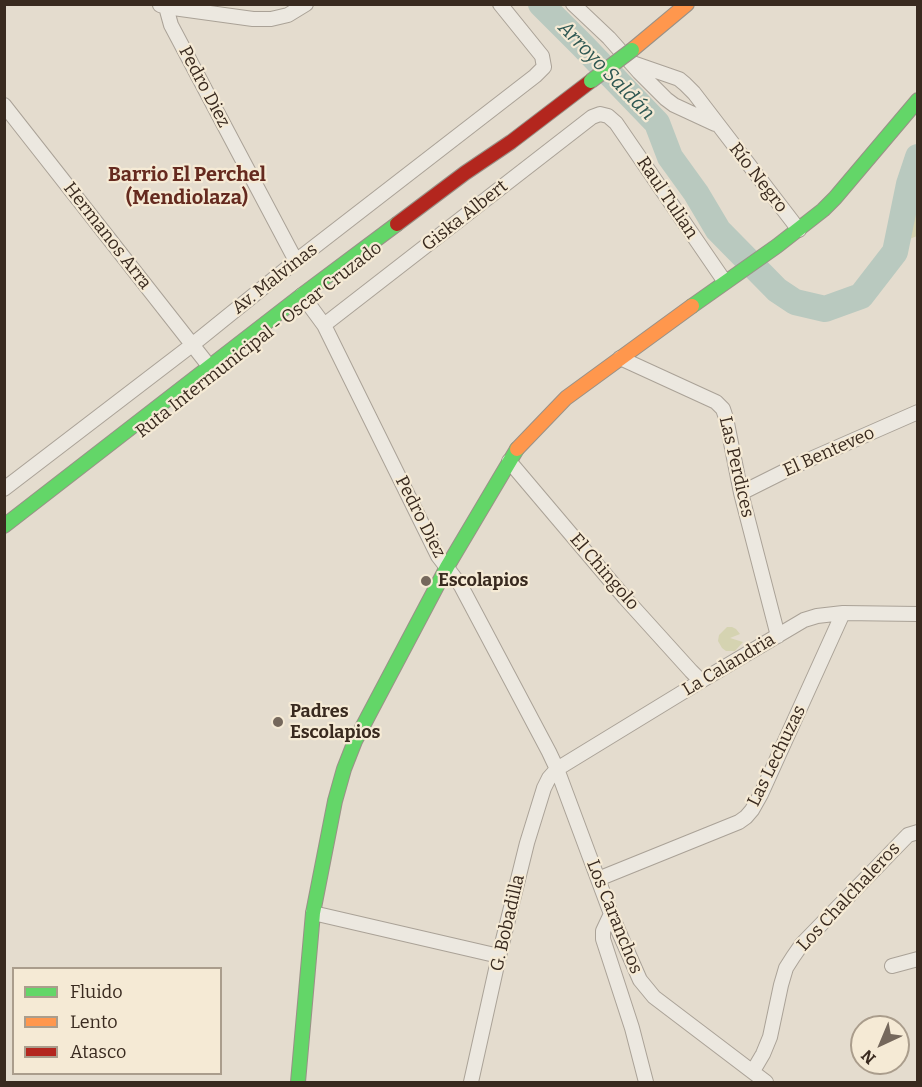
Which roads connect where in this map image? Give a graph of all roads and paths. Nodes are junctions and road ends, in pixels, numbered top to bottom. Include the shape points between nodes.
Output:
1 (306, 4) edge
2 (500, 4) edge
3 (573, 4) edge
4 (687, 4) edge
5 (162, 6) edge
6 (631, 56) junction
7 (916, 104) edge
8 (4, 105) edge
9 (608, 116) joint
10 (717, 125) junction
11 (799, 230) junction
12 (296, 261) junction
13 (725, 282) junction
14 (305, 299) junction
15 (324, 325) junction
16 (192, 345) junction
17 (620, 358) junction
18 (209, 366) junction
19 (918, 412) edge
20 (509, 461) junction
21 (4, 489) edge
22 (741, 493) junction
23 (4, 526) edge
24 (4, 536) edge
25 (447, 567) junction
26 (843, 613) junction
27 (918, 614) edge
28 (778, 636) junction
29 (701, 681) junction
30 (557, 769) junction
31 (918, 832) edge
32 (598, 879) junction
33 (313, 913) junction
34 (611, 914) junction
35 (499, 956) junction
36 (918, 959) edge
37 (892, 966) dead end
38 (753, 1071) junction
39 (298, 1083) edge
40 (471, 1083) edge
41 (646, 1083) edge
42 (766, 1083) edge

1 - 5 street via 288,15 271,19
2 - 12 street, Av. Malvinas via 542,56 544,67
3 - 6 street, Río Negro
4 - 6 main road, Ruta Intermunicipal - Oscar Cruzado
5 - 12 street, Pedro Diez
6 - 10 street, Río Negro via 666,99
6 - 10 street, Río Negro via 679,79
6 - 14 main road, Ruta Intermunicipal - Oscar Cruzado, bridge via 465,173
7 - 11 main road via 835,198
8 - 16 street, Hermanos Arra
9 - 13 street, Raul Tulian
9 - 15 street, Giska Albert via 592,117
10 - 11 street, Río Negro
11 - 13 main road
12 - 16 street, Av. Malvinas
13 - 17 main road
14 - 15 street, Pedro Diez
14 - 18 main road, Ruta Intermunicipal - Oscar Cruzado
14 - 24 main road, Ruta Intermunicipal - Oscar Cruzado
15 - 25 street, Pedro Diez via 438,556
16 - 18 street, Hermanos Arra
16 - 21 street, Av. Malvinas
17 - 20 main road via 555,408
17 - 22 street, Las Perdices via 716,402 726,418
18 - 23 main road, Ruta Intermunicipal - Oscar Cruzado
19 - 22 street, El Benteveo
20 - 25 main road
20 - 29 street, El Chingolo
22 - 28 street, Las Perdices
25 - 30 street, Pedro Diez via 461,586
25 - 33 main road via 351,750 335,801
26 - 27 street, La Calandria
26 - 28 street, La Calandria via 809,618
26 - 32 street, Las Lechuzas via 761,794 746,817
28 - 29 street, La Calandria
29 - 30 street, La Calandria
30 - 32 street, Los Caranchos
30 - 35 street, G. Bobadilla via 544,788
31 - 38 street, Los Chalchaleros via 908,835 793,957 781,985 770,1037
32 - 34 street, Los Caranchos
33 - 35 street
33 - 39 main road
34 - 38 street, Los Caranchos via 640,980 654,997
34 - 41 street via 603,939
35 - 40 street, G. Bobadilla
36 - 37 street
38 - 42 street, Los Caranchos

